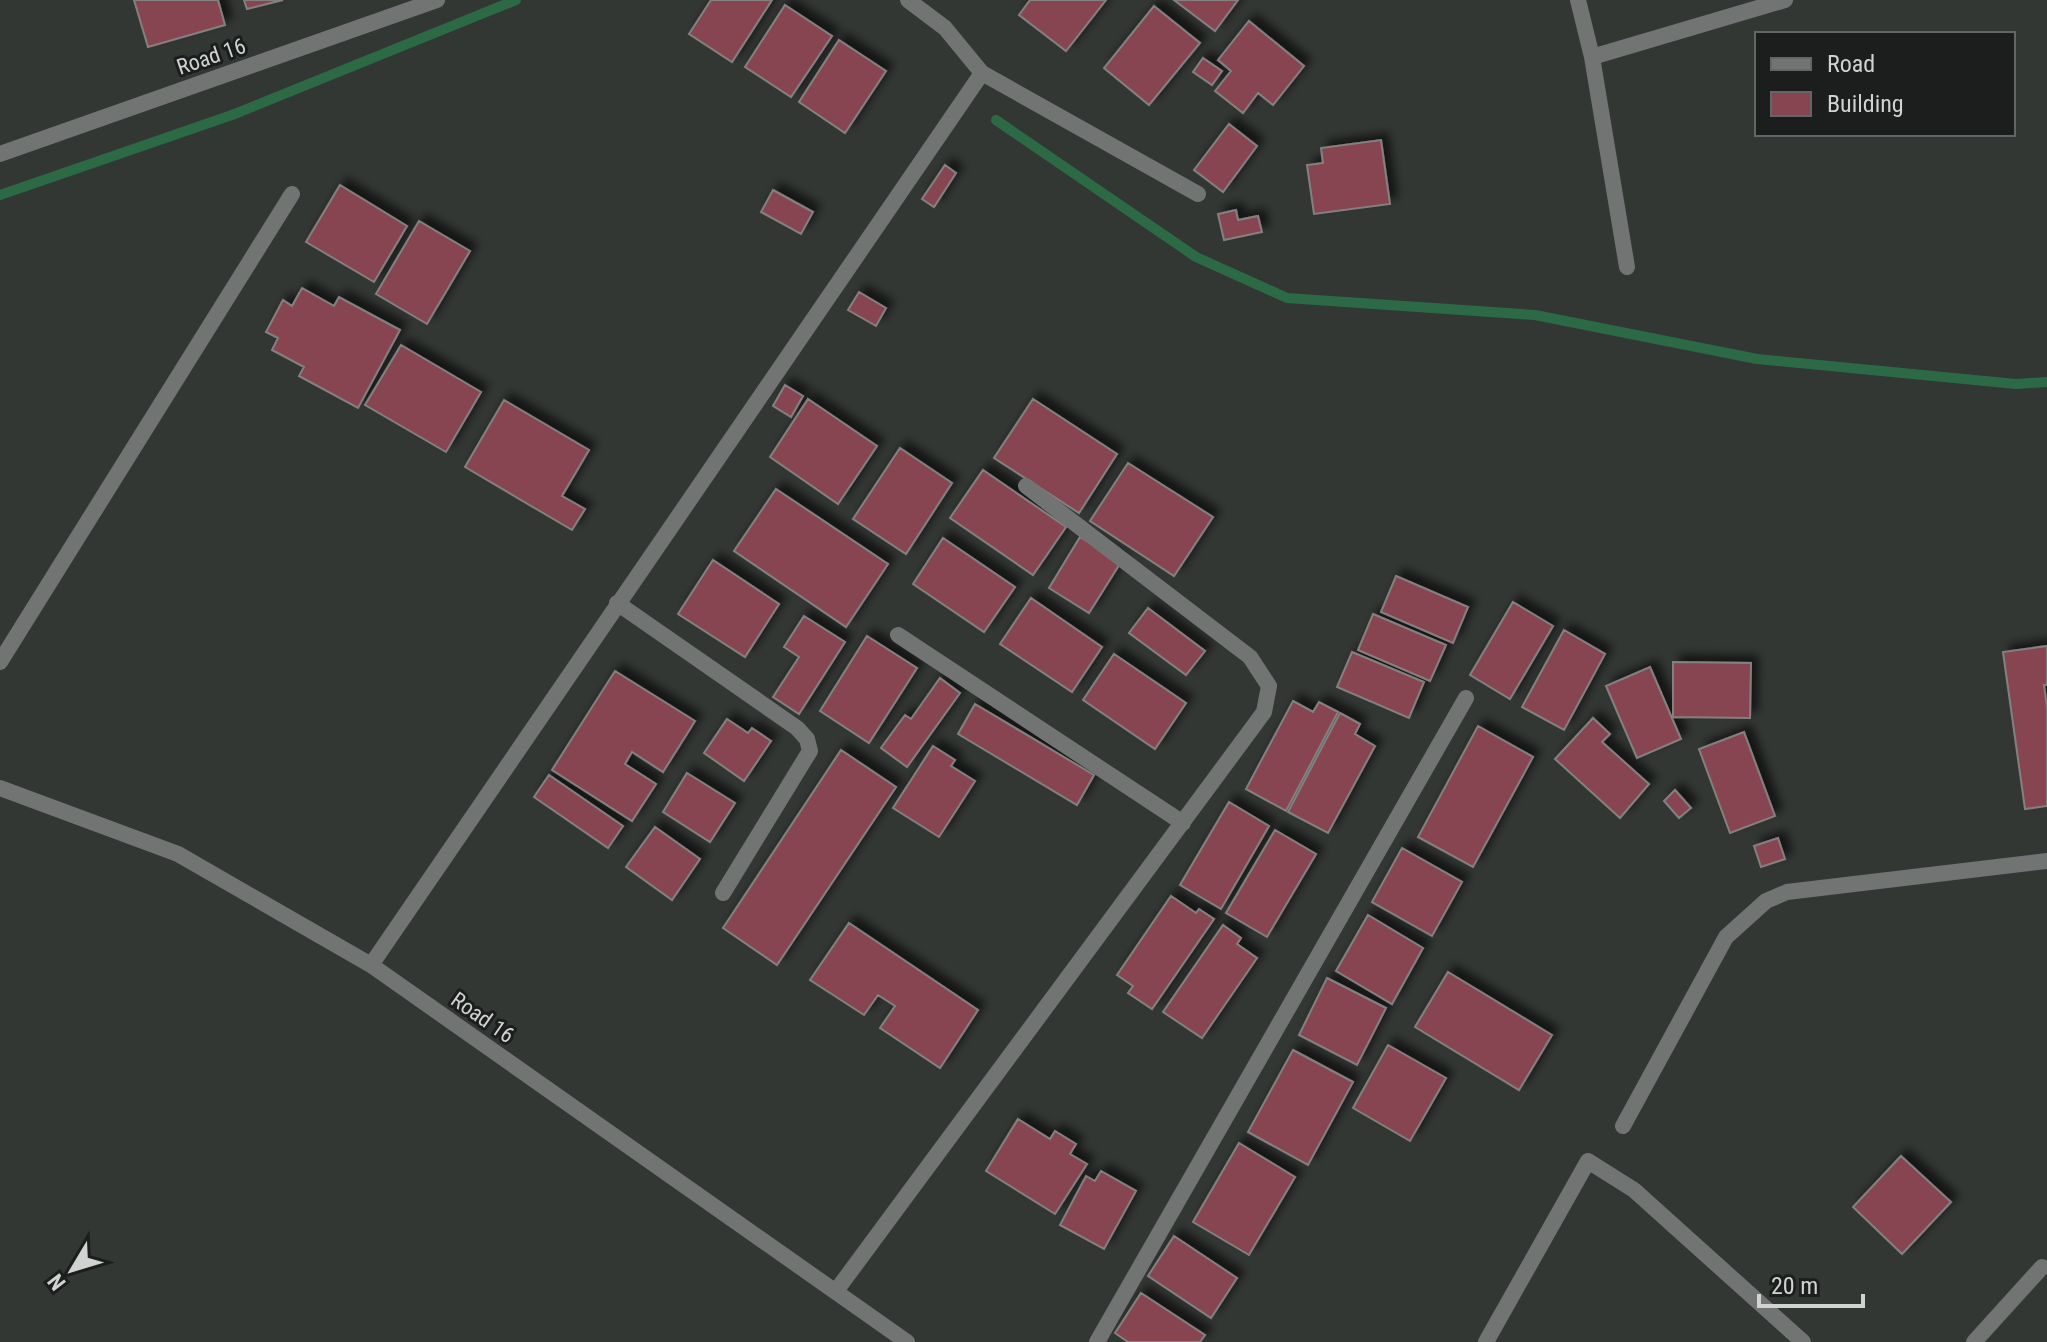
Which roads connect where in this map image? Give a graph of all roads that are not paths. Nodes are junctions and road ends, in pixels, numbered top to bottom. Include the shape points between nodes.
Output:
1 (437, 0) edge
2 (908, 0) edge
3 (1578, 0) edge
4 (1785, 0) edge
5 (1592, 57) junction
6 (982, 73) junction
7 (0, 154) edge
8 (292, 194) dead end
9 (1198, 194) dead end
10 (1627, 267) dead end
11 (1026, 486) dead end
12 (617, 603) junction
13 (898, 635) dead end
14 (0, 662) edge
15 (1466, 698) dead end
16 (0, 788) edge
17 (1183, 823) junction
18 (2047, 861) edge
19 (723, 893) dead end
20 (371, 965) junction
21 (1623, 1126) dead end
22 (2042, 1267) dead end
23 (836, 1291) junction
24 (907, 1342) edge
25 (1097, 1342) edge
26 (1486, 1342) edge
27 (1803, 1342) edge
28 (1974, 1342) edge

1 - 7 street, Road 16
2 - 6 street via 945,28
3 - 5 street
4 - 5 street
5 - 10 street
6 - 9 street
6 - 12 street
8 - 14 street
11 - 17 street via 1250,657 1269,686 1264,712
12 - 19 street via 807,739 810,751
12 - 20 street
13 - 17 street
15 - 25 street
16 - 20 street, Road 16 via 178,854
17 - 23 street
18 - 21 street via 1787,892 1766,901 1726,937
20 - 23 street, Road 16
22 - 28 street
23 - 24 street, Road 16
26 - 27 street via 1588,1161 1634,1190

